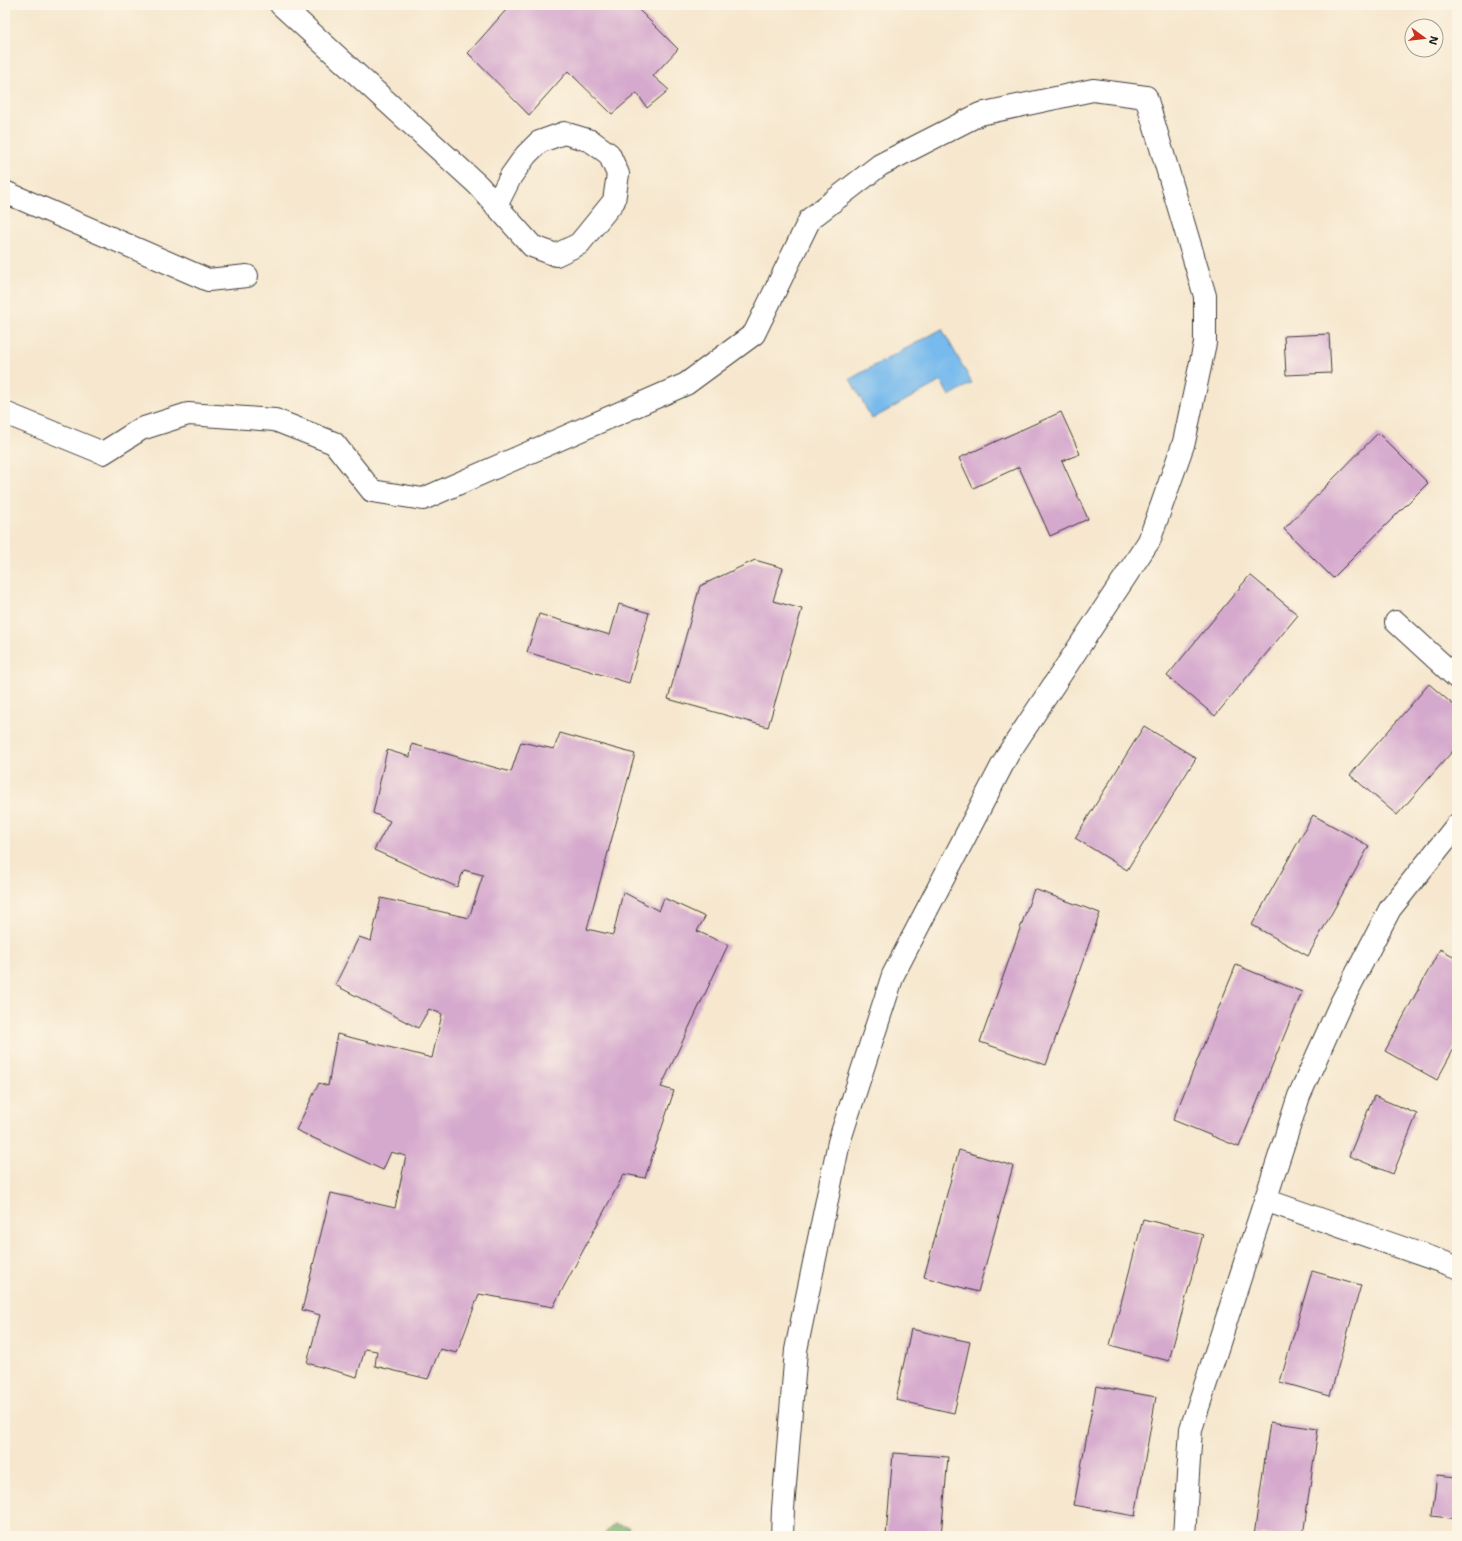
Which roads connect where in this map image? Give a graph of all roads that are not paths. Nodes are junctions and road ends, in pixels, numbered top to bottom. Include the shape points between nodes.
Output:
1 (281, 5) edge
2 (5, 192) edge
3 (496, 206) junction
4 (247, 276) dead end
5 (5, 413) edge
6 (1396, 622) dead end
7 (1457, 678) edge
8 (1457, 825) edge
9 (1265, 1200) junction
10 (1457, 1267) edge
11 (782, 1536) edge
12 (1184, 1536) edge

1 - 3 lane via 478,185
2 - 4 lane via 208,280
3 - 3 lane via 532,246 556,255 579,244 614,201 618,174 609,154 591,141 564,133 539,142 526,155 511,176
5 - 11 lane via 103,453 141,429 188,414 275,420 334,443 372,491 424,499 686,384 754,334 810,219 880,165 980,114 1093,90 1146,97 1205,296 1205,343 1184,442 1150,541 1008,754 893,975 839,1142 798,1343
6 - 7 lane
8 - 9 lane via 1390,909 1340,1005 1299,1096
9 - 10 lane
9 - 12 lane via 1191,1429

